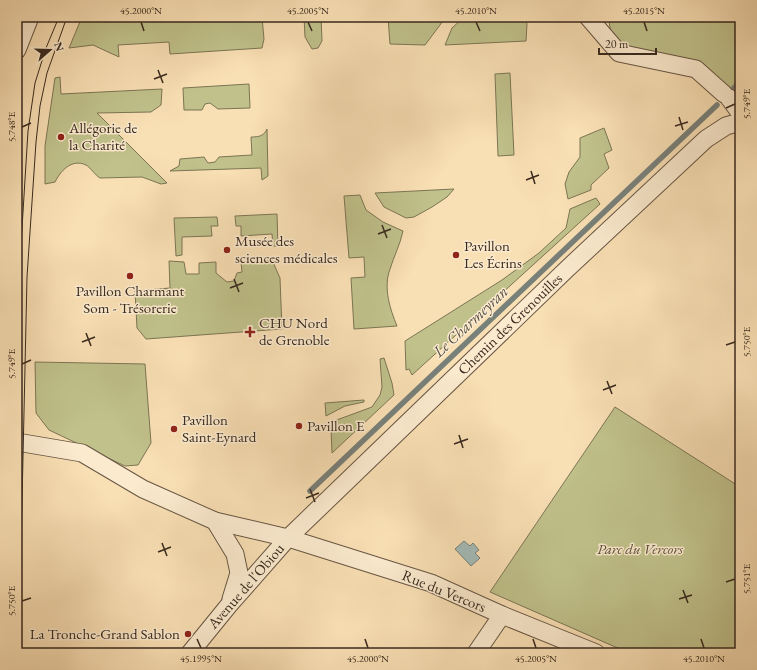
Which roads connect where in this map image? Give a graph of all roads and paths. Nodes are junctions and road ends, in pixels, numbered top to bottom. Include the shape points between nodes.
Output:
1 (30, 17) edge
2 (588, 17) edge
3 (17, 50) edge
4 (740, 113) edge
5 (740, 122) edge
6 (17, 442) edge
7 (215, 521) junction
8 (288, 538) junction
9 (229, 605) junction
10 (502, 615) junction
11 (190, 653) edge
12 (476, 653) edge
13 (596, 653) edge

1 - 3 street
2 - 4 street via 620,53 696,69 727,96
5 - 8 street, Chemin des Grenouilles via 726,126 696,148
6 - 7 street, Rue du Vercors via 82,454 143,489
7 - 8 street, Rue du Vercors
7 - 9 street via 235,554 239,573
8 - 9 street, Avenue de l'Obiou
8 - 10 street, Rue du Vercors via 431,583
9 - 11 street, Avenue de l'Obiou
10 - 12 street
10 - 13 street, Rue du Vercors

